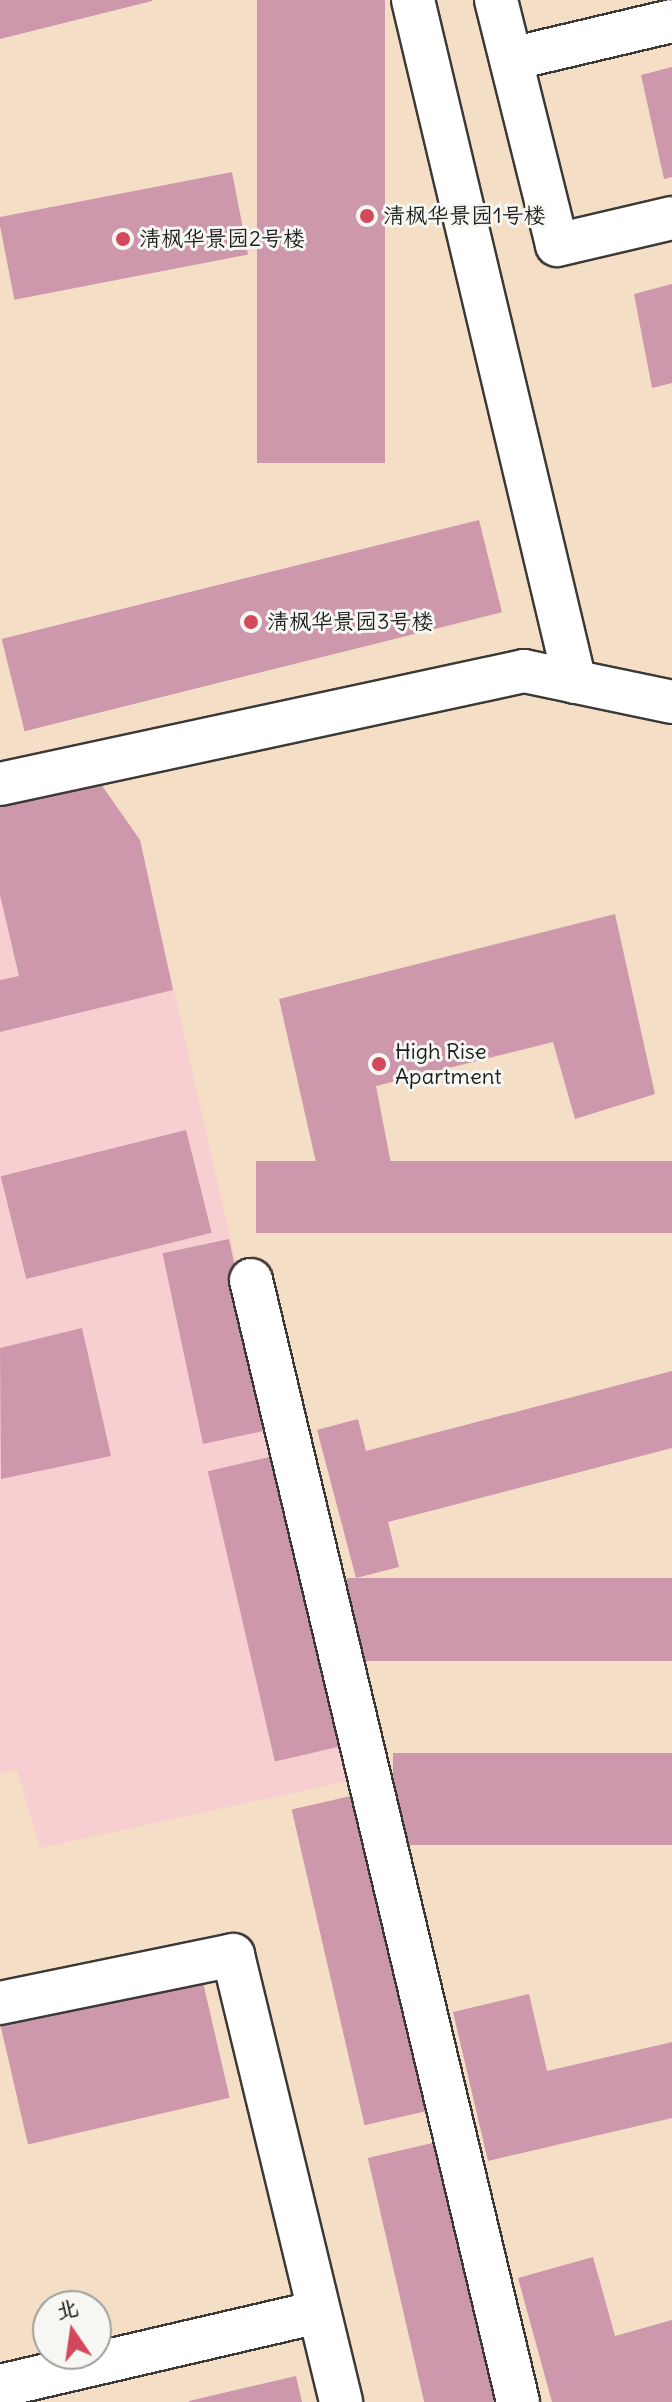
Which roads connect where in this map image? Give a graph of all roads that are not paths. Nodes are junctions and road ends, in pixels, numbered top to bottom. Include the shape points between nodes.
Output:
1 (413, 0) edge
2 (496, 0) edge
3 (672, 21) edge
4 (511, 59) junction
5 (672, 218) edge
6 (575, 682) junction
7 (672, 702) edge
8 (0, 784) edge
9 (251, 1280) dead end
10 (0, 2003) edge
11 (319, 2312) junction
12 (0, 2386) edge
13 (341, 2402) edge
14 (518, 2402) edge

1 - 6 street
2 - 4 street
3 - 4 street
4 - 5 street via 557,245
6 - 7 street
6 - 8 street via 524,671
9 - 14 street
10 - 11 street via 233,1955
11 - 12 street
11 - 13 street

